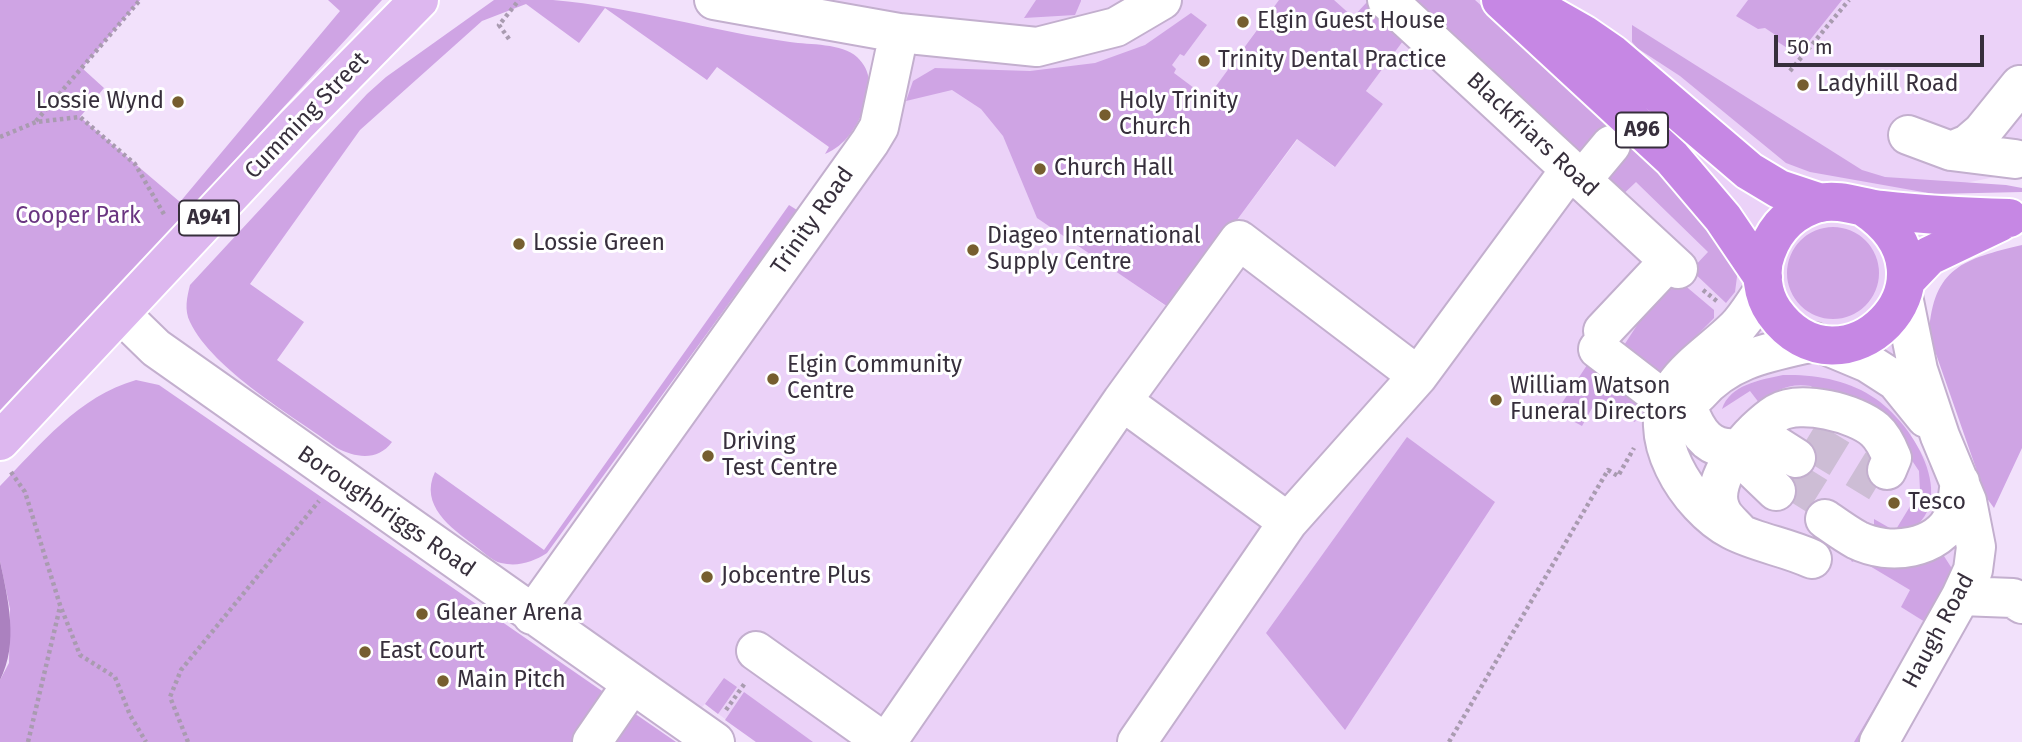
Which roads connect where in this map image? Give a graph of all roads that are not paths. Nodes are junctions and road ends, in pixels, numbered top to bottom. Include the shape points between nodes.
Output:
1 (419, 0) edge
2 (714, 0) edge
3 (1162, 0) edge
4 (1387, 0) edge
5 (1502, 0) edge
6 (1523, 0) edge
7 (767, 5) edge
8 (899, 33) junction
9 (2020, 85) dead end
10 (1908, 135) dead end
11 (1611, 145) dead end
12 (1951, 151) junction
13 (2015, 159) dead end
14 (1575, 176) junction
15 (1821, 202) junction
16 (1865, 208) junction
17 (2016, 216) edge
18 (1763, 283) junction
19 (1905, 287) junction
20 (120, 313) junction
21 (1819, 343) junction
22 (1418, 376) junction
23 (1122, 401) junction
24 (1678, 405) junction
25 (1755, 433) junction
26 (1940, 436) junction
27 (10, 442) edge
28 (1887, 470) dead end
29 (1960, 482) junction
30 (1719, 490) junction
31 (1288, 522) junction
32 (1740, 533) junction
33 (1814, 567) junction
34 (1961, 596) junction
35 (2019, 599) edge
36 (532, 615) junction
37 (760, 654) road end
38 (632, 684) junction
39 (711, 739) edge
40 (592, 742) edge
41 (886, 742) edge
42 (1137, 742) edge
43 (1879, 742) edge

1 - 20 main road, Cumming Street / A941
2 - 7 street
3 - 8 street via 1116,27 1037,47
4 - 14 street, Blackfriars Road
5 - 18 highway, A96 via 1672,158 1723,218
6 - 15 highway, A96 via 1612,54 1749,171 1779,189
7 - 8 street
8 - 36 street, Trinity Road via 879,127 870,142
9 - 12 street via 1982,132
10 - 12 street
11 - 14 street
12 - 13 street
14 - 22 street
14 - 24 street, Blackfriars Road via 1674,265 1600,340
15 - 16 highway, A96
15 - 18 highway via 1785,221 1772,237
16 - 17 highway, A96 via 1935,216
16 - 19 highway via 1897,237 1905,257
17 - 19 highway, A96 via 1929,256
18 - 21 highway, A96 via 1772,309 1785,326
18 - 24 street via 1738,326 1693,365
19 - 21 highway, A96 via 1894,314 1872,334 1844,345
19 - 26 street, Haugh Road via 1918,370
20 - 27 main road, Cumming Street / A941
20 - 36 street, Boroughbriggs Road via 156,348
21 - 24 street via 1742,360
21 - 26 street, Haugh Road via 1868,363 1896,381
22 - 23 street via 1239,240
22 - 31 street
23 - 31 street
23 - 41 street
24 - 25 street via 1705,439 1720,448
24 - 30 street via 1685,419 1684,442 1694,464
24 - 32 street via 1662,429 1678,472 1703,507
25 - 25 street via 1752,468 1791,466
25 - 28 street via 1779,412 1819,408 1875,430 1892,458
25 - 30 street
26 - 29 street, Haugh Road
29 - 33 street via 1954,514 1929,542 1887,547 1859,541 1844,518 1828,552
29 - 34 street, Haugh Road via 1976,547 1973,570
30 - 32 street via 1720,509
30 - 33 street via 1777,527
31 - 42 street
32 - 33 street
34 - 35 street
34 - 43 street, Haugh Road
36 - 38 street, Boroughbriggs Road
37 - 41 street
38 - 39 street, Boroughbriggs Road
38 - 40 street

